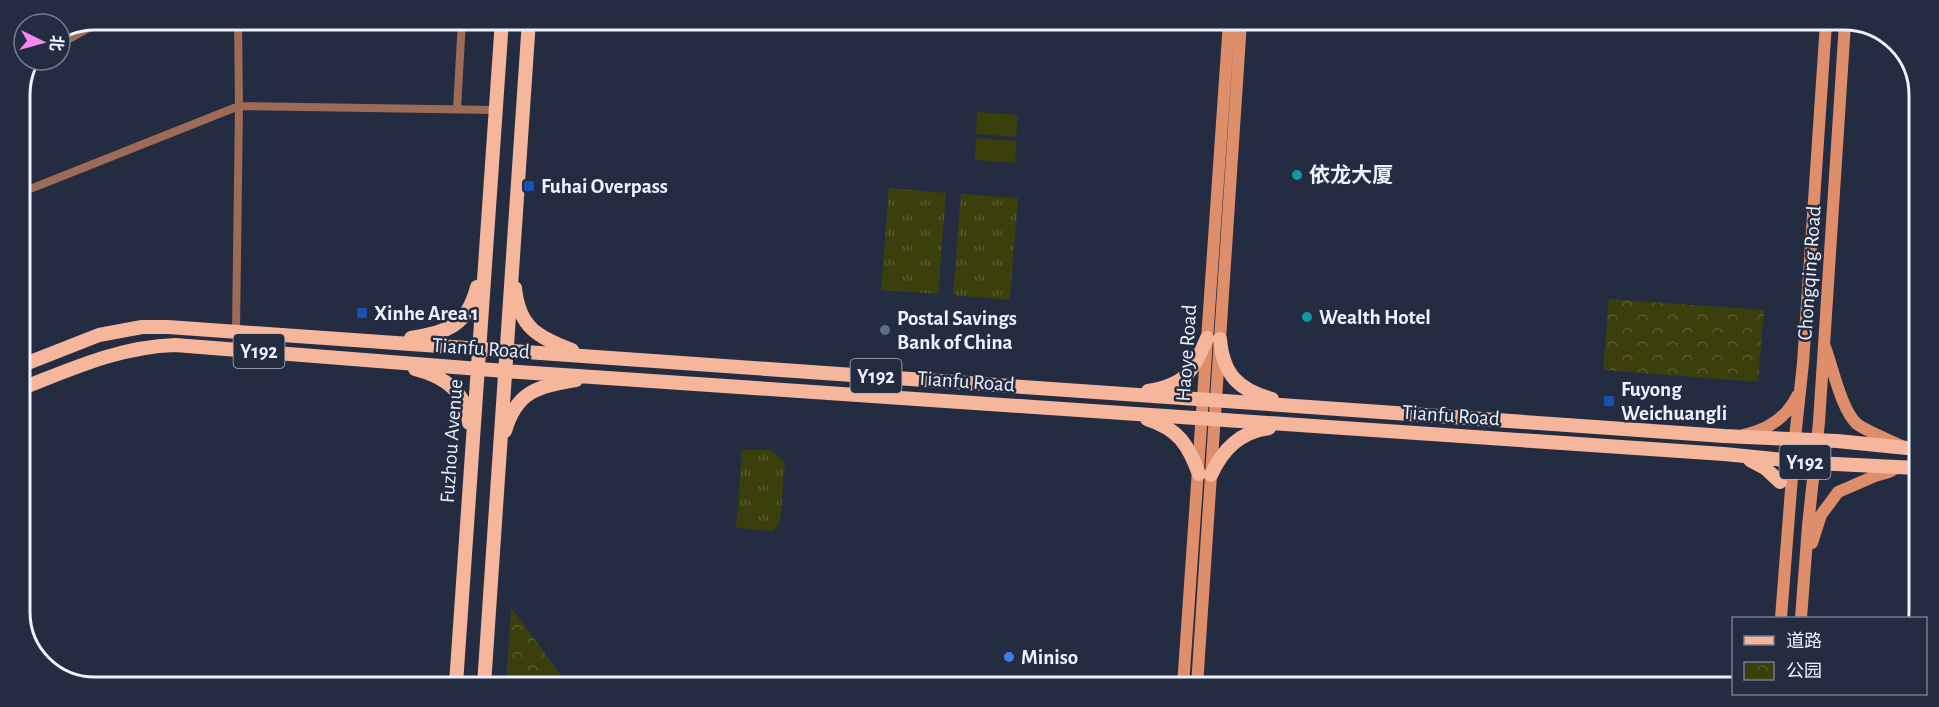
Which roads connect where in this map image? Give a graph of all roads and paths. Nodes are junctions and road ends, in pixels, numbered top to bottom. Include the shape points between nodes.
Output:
1 (238, 30) edge
2 (461, 30) edge
3 (501, 30) edge
4 (528, 30) edge
5 (1229, 30) edge
6 (1240, 30) edge
7 (1826, 30) edge
8 (1845, 30) edge
9 (239, 106) junction
10 (457, 109) junction
11 (496, 110) junction
12 (30, 188) edge
13 (485, 256) junction
14 (512, 260) junction
15 (236, 331) junction
16 (1214, 339) junction
17 (387, 342) junction
18 (1823, 343) junction
19 (478, 348) junction
20 (506, 350) junction
21 (588, 356) junction
22 (384, 361) junction
23 (30, 362) edge
24 (477, 369) junction
25 (505, 371) junction
26 (594, 377) junction
27 (30, 385) edge
28 (1800, 388) junction
29 (1126, 394) junction
30 (1209, 400) junction
31 (1300, 406) junction
32 (1121, 413) junction
33 (1208, 419) junction
34 (1301, 425) junction
35 (1739, 436) junction
36 (1795, 438) junction
37 (1818, 440) junction
38 (1909, 448) edge
39 (1909, 449) edge
40 (500, 450) junction
41 (471, 452) junction
42 (1740, 456) junction
43 (1794, 461) junction
44 (1815, 463) junction
45 (1898, 467) junction
46 (1909, 468) edge
47 (1205, 475) junction
48 (1780, 482) joint
49 (1788, 524) junction
50 (1805, 561) junction
51 (1782, 617) edge
52 (1801, 617) edge
53 (456, 677) edge
54 (484, 677) edge
55 (1184, 677) edge
56 (1197, 677) edge

1 - 9 street
2 - 10 street
3 - 11 main road, Fuzhou Avenue
4 - 14 main road
5 - 16 main road, Haoye Road
6 - 16 main road, Haoye Road
7 - 28 main road
8 - 18 main road, Chongqing Road
9 - 10 street
9 - 12 street
9 - 15 street
10 - 11 street
11 - 13 main road, Fuzhou Avenue
13 - 17 main road via 474,298 467,314 456,325 441,332
13 - 19 main road, Fuzhou Avenue
14 - 20 main road
14 - 21 main road via 515,293 528,327 540,337
15 - 17 main road, Tianfu Road / Y192
15 - 23 main road, Tianfu Road / Y192 via 168,327 121,330
16 - 29 main road via 1183,379
16 - 30 main road, Haoye Road
16 - 31 main road via 1230,375 1238,383 1260,396
17 - 19 main road, Tianfu Road / Y192
18 - 37 main road, Chongqing Road
18 - 38 main road via 1842,401 1857,424
19 - 20 main road, Tianfu Road / Y192
19 - 24 main road, Fuzhou Avenue
20 - 21 main road, Tianfu Road / Y192
20 - 25 main road
21 - 29 main road, Tianfu Road / Y192
22 - 24 main road, Tianfu Road / Y192
22 - 27 main road, Tianfu Road / Y192 via 152,346 100,358
22 - 41 main road via 422,371 456,389 469,417
24 - 25 main road, Tianfu Road / Y192
24 - 41 main road, Fuzhou Avenue
25 - 26 main road, Tianfu Road / Y192
25 - 40 main road
26 - 32 main road, Tianfu Road / Y192
26 - 40 main road via 532,391 519,401 509,418
28 - 35 main road, Y192 via 1778,421
28 - 36 main road
29 - 30 main road, Tianfu Road / Y192
30 - 31 main road, Tianfu Road / Y192
30 - 33 main road, Haoye Road
31 - 35 main road, Tianfu Road / Y192
32 - 33 main road, Tianfu Road / Y192
32 - 47 main road via 1167,427 1184,442
33 - 34 main road, Tianfu Road / Y192
33 - 47 main road, Haoye Road
34 - 42 main road, Tianfu Road / Y192
34 - 47 main road via 1266,428 1240,437
35 - 36 main road, Tianfu Road / Y192
36 - 37 main road, Tianfu Road / Y192
36 - 43 main road
37 - 39 main road, Tianfu Road / Y192
37 - 44 main road, Chongqing Road
40 - 54 main road
41 - 53 main road, Fuzhou Avenue
42 - 43 main road, Tianfu Road / Y192
42 - 48 main road via 1765,468
43 - 44 main road, Tianfu Road / Y192
43 - 49 main road
44 - 45 main road, Tianfu Road / Y192
44 - 50 main road, Chongqing Road
45 - 46 main road, Tianfu Road / Y192
45 - 50 main road via 1838,492 1821,515
47 - 55 main road, Haoye Road
47 - 56 main road, Haoye Road
48 - 49 main road via 1786,494
49 - 51 main road
50 - 52 main road

